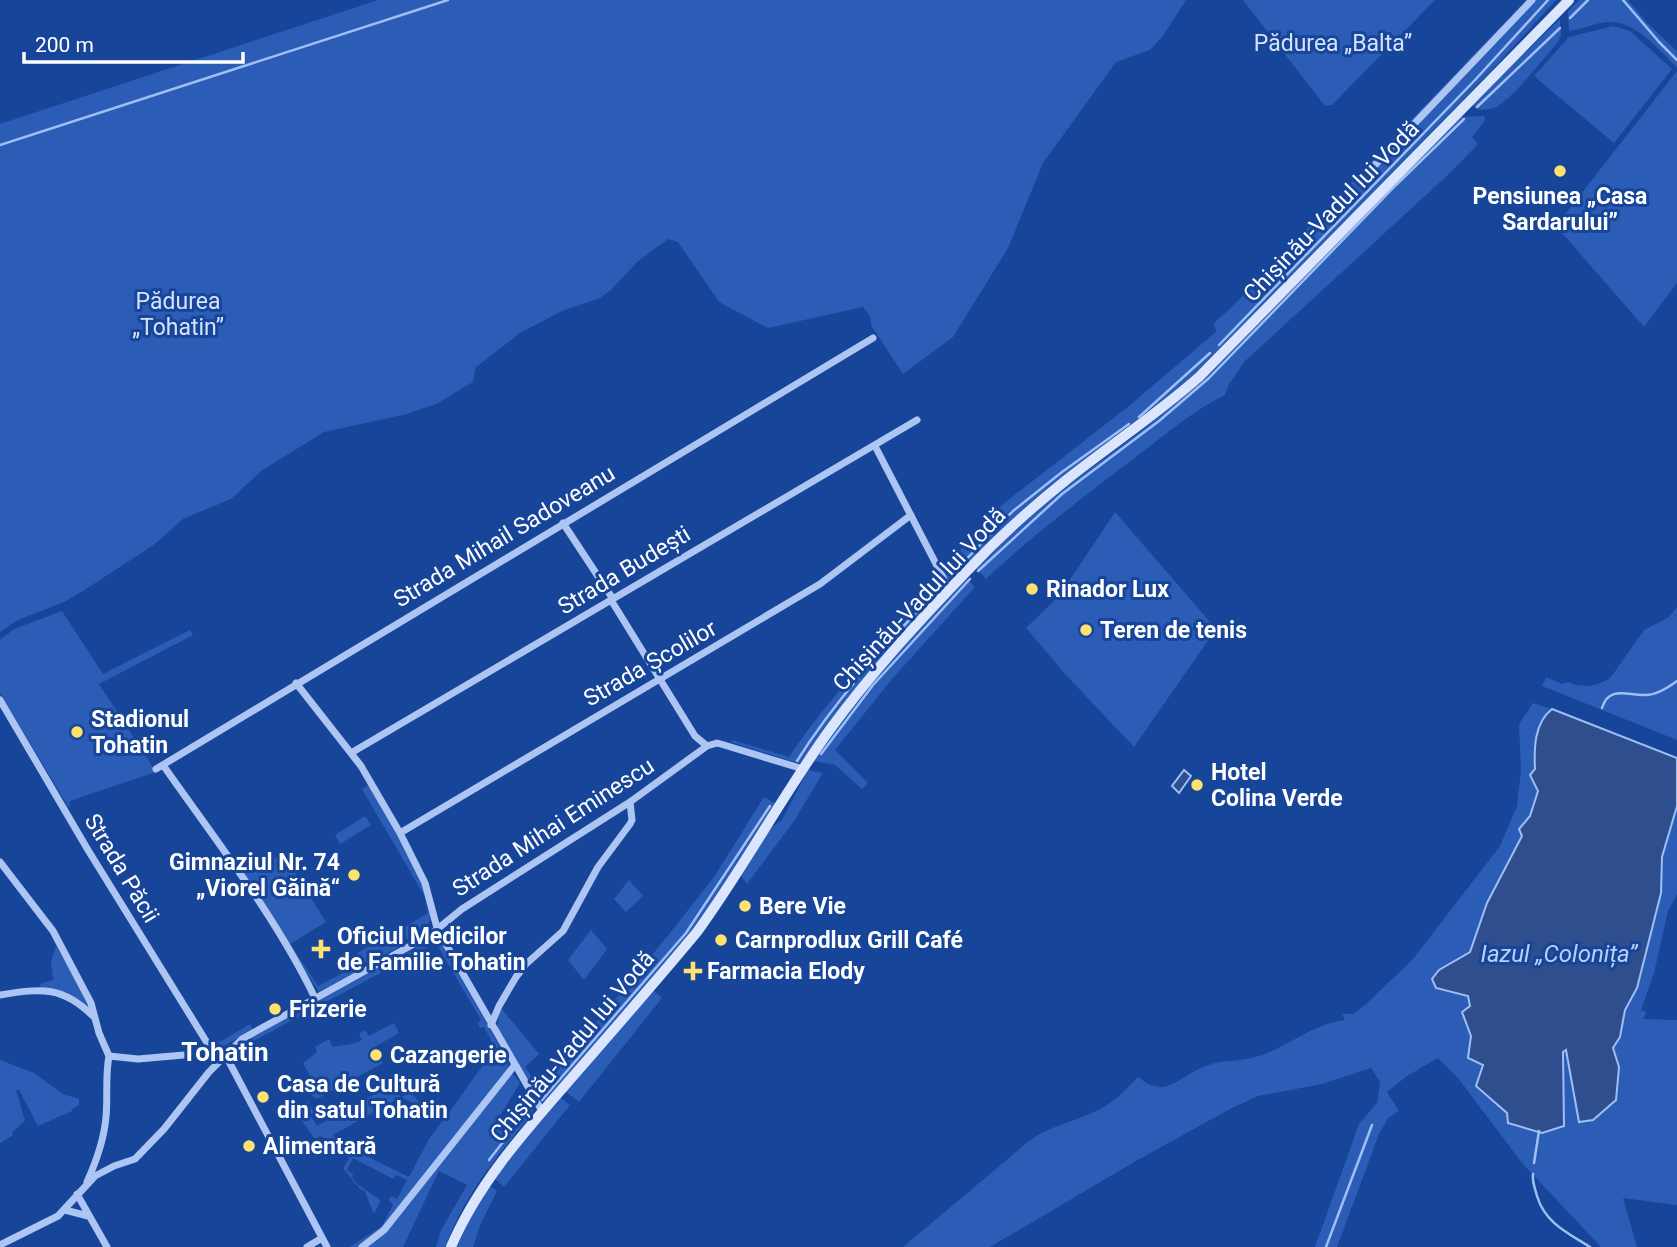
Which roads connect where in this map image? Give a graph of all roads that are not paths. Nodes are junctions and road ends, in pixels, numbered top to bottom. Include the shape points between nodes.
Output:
1 (1532, 0) edge
2 (1569, 0) edge
3 (1375, 165) dead end
4 (873, 338) dead end
5 (917, 420) dead end
6 (875, 446) junction
7 (911, 515) junction
8 (563, 523) junction
9 (949, 589) junction
10 (612, 599) junction
11 (658, 679) junction
12 (296, 683) junction
13 (0, 700) edge
14 (707, 746) junction
15 (351, 753) junction
16 (803, 769) junction
17 (630, 802) junction
18 (400, 833) junction
19 (0, 862) edge
20 (437, 928) junction
21 (0, 995) edge
22 (315, 998) junction
23 (97, 1020) junction
24 (491, 1025) junction
25 (214, 1054) junction
26 (109, 1056) junction
27 (226, 1056) junction
28 (514, 1066) junction
29 (542, 1111) junction
30 (87, 1183) junction
31 (77, 1194) junction
32 (65, 1210) junction
33 (88, 1216) junction
34 (322, 1238) junction
35 (0, 1245) edge
36 (107, 1247) edge
37 (306, 1247) edge
38 (327, 1247) edge
39 (362, 1247) edge
40 (451, 1247) edge

1 - 3 street
2 - 9 main road, Chișinău-Vadul lui Vodă via 1199,377 1038,503
4 - 8 street, Strada Mihail Sadoveanu
5 - 6 street, Strada Budești
6 - 7 street
6 - 10 street, Strada Budești
7 - 9 street
7 - 11 street, Strada Școlilor via 820,584
8 - 10 street
8 - 12 street, Strada Mihail Sadoveanu
9 - 16 main road, Chișinău-Vadul lui Vodă via 862,688
10 - 11 street
10 - 15 street, Strada Budești
11 - 14 street via 695,736
11 - 18 street, Strada Școlilor
12 - 15 street
12 - 22 street, Strada Mihail Sadoveanu via 160,767 298,961
13 - 25 street, Strada Păcii
14 - 16 street via 717,743
14 - 17 street, Strada Mihai Eminescu
15 - 18 street
16 - 29 main road, Chișinău-Vadul lui Vodă via 697,932
17 - 20 street, Strada Mihai Eminescu
17 - 24 street via 630,824 598,867 563,931 516,977
18 - 20 street via 425,883
19 - 23 street via 53,931
20 - 22 street, Strada Mihai Eminescu
20 - 24 street
21 - 23 street via 64,994
22 - 27 street, Strada Mihai Eminescu via 242,1038
23 - 26 street
24 - 28 street
25 - 26 street via 138,1059
25 - 27 street
26 - 30 street, Strada Mihai Eminescu via 106,1122
27 - 30 street, Strada Mihai Eminescu via 135,1159 103,1171
27 - 34 street
28 - 29 street
28 - 39 street via 384,1230
29 - 40 main road, Chișinău-Vadul lui Vodă via 475,1198
30 - 31 street, Strada Mihai Eminescu
31 - 32 street, Strada Mihai Eminescu
31 - 33 street
32 - 33 street
32 - 35 street, Strada Mihai Eminescu
33 - 36 street
34 - 37 street
34 - 38 street

